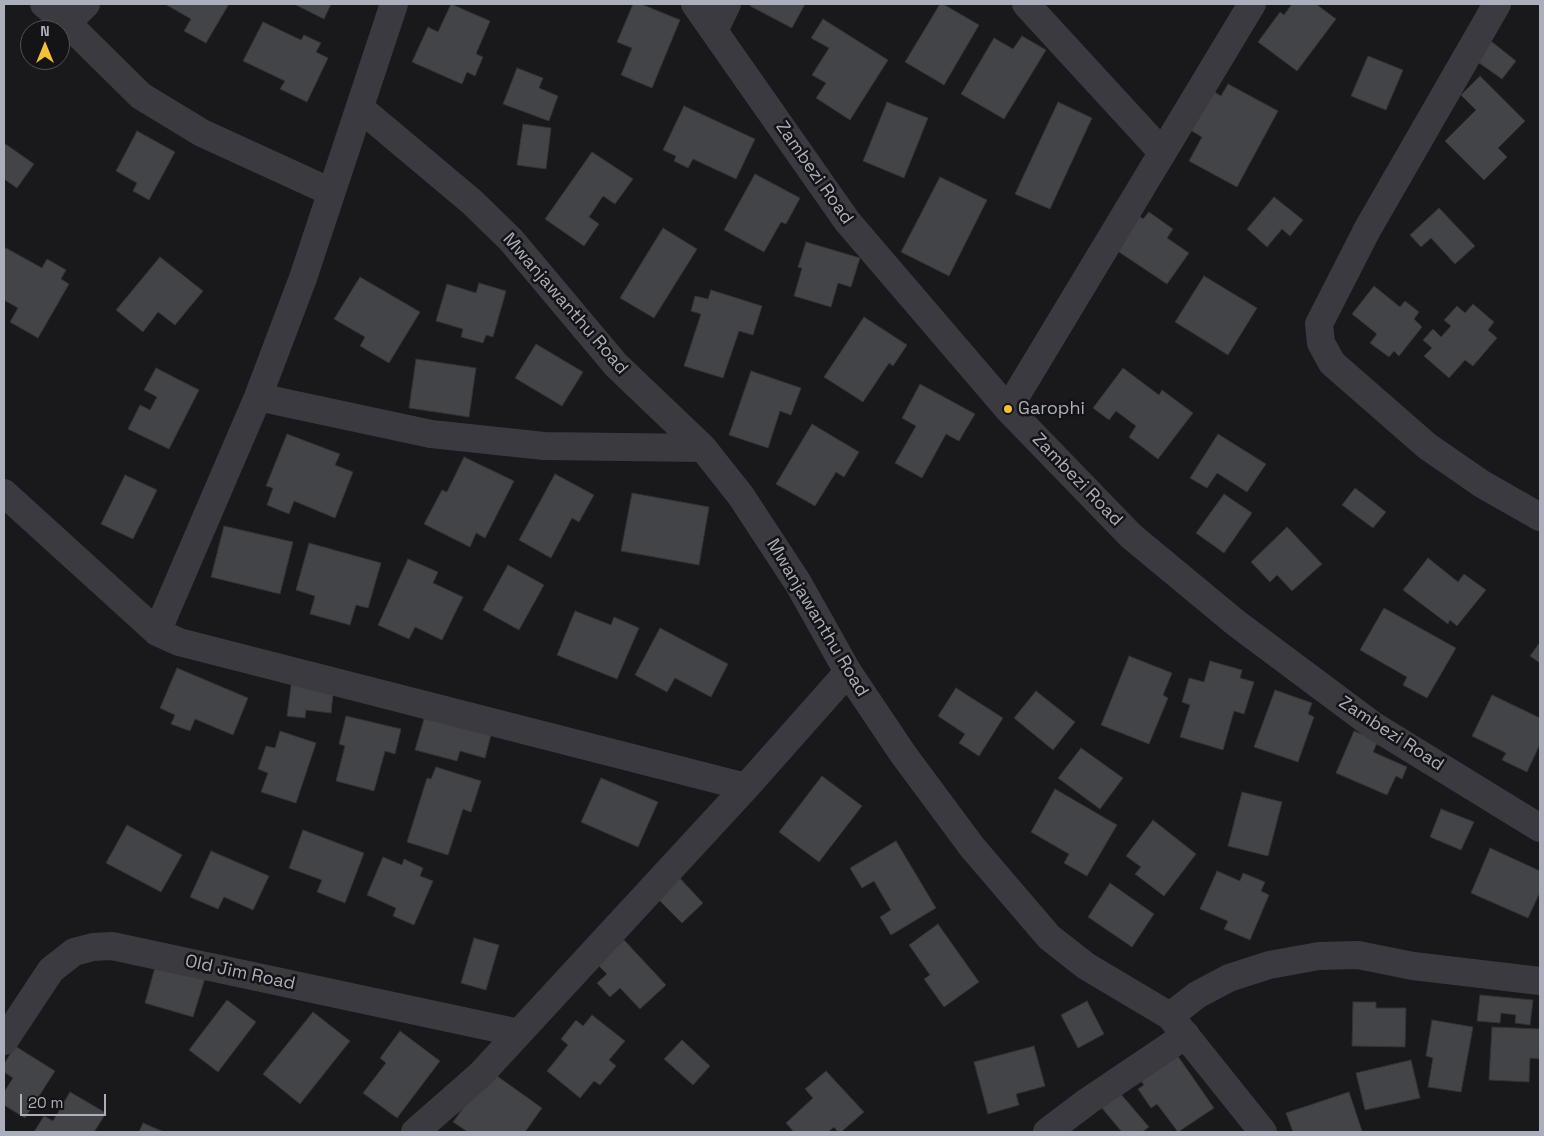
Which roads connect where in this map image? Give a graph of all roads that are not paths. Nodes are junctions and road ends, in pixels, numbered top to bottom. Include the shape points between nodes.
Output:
1 (44, 4) edge
2 (86, 4) edge
3 (394, 4) edge
4 (695, 4) edge
5 (728, 4) edge
6 (1026, 4) edge
7 (1252, 4) edge
8 (1497, 4) edge
9 (63, 20) edge
10 (70, 20) edge
11 (70, 26) edge
12 (714, 31) junction
13 (360, 108) junction
14 (1162, 152) junction
15 (331, 192) junction
16 (258, 397) junction
17 (1008, 409) junction
18 (703, 448) junction
19 (4, 493) edge
20 (1540, 517) edge
21 (156, 632) junction
22 (848, 672) junction
23 (746, 787) junction
24 (1540, 828) edge
25 (1540, 981) edge
26 (1178, 1025) junction
27 (519, 1033) junction
28 (4, 1041) edge
29 (415, 1132) edge
30 (1047, 1132) edge
31 (1264, 1132) edge

1 - 9 street
2 - 10 street
3 - 13 street
4 - 12 street, Zambezi Road
5 - 12 street
6 - 14 street
7 - 14 street
8 - 20 street via 1367,230 1320,324 1321,343 1332,363 1427,446 1482,484
11 - 15 street via 141,96 202,133
12 - 17 street, Zambezi Road via 847,221
13 - 15 street
13 - 18 street, Mwanjawanthu Road via 472,202 511,240 616,365
14 - 17 street
15 - 16 street
16 - 18 street via 431,434 544,446
16 - 21 street
17 - 24 street, Zambezi Road via 1131,536 1236,623 1374,726
18 - 22 street, Mwanjawanthu Road via 740,496 798,583
19 - 21 street
21 - 23 street via 179,642
22 - 23 street
22 - 26 street, Mwanjawanthu Road via 903,754 967,839 1049,936 1086,966
23 - 27 street
25 - 26 street via 1413,966 1358,955 1318,956 1269,965 1229,978 1197,995
26 - 30 street
26 - 31 street, Mwanjawanthu Road
27 - 28 street, Old Jim Road via 112,946 93,946 74,952 51,970
27 - 29 street via 481,1074

